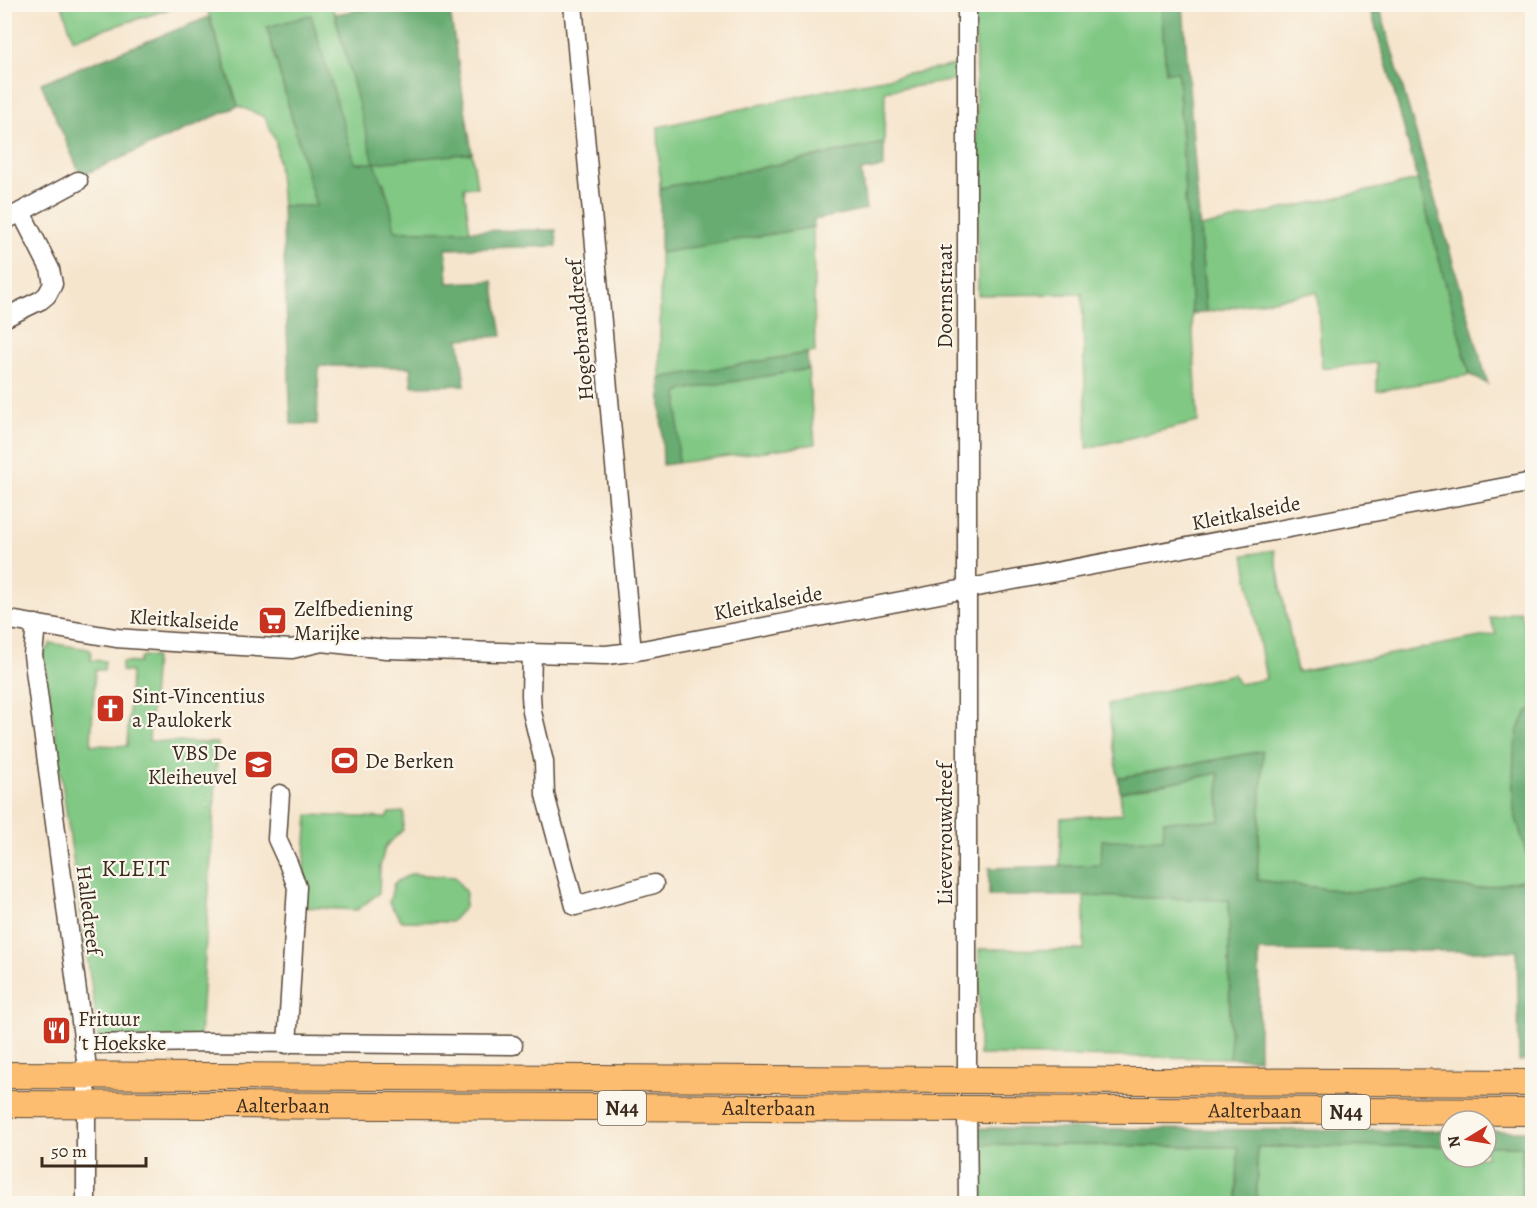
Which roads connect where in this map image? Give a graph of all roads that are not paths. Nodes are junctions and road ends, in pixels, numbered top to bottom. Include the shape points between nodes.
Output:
1 (573, 4) edge
2 (967, 4) edge
3 (78, 181) dead end
4 (13, 216) edge
5 (4, 318) edge
6 (1533, 482) edge
7 (967, 588) junction
8 (4, 619) edge
9 (36, 624) junction
10 (632, 652) junction
11 (532, 653) junction
12 (280, 794) dead end
13 (654, 884) dead end
14 (83, 1044) junction
15 (287, 1044) junction
16 (513, 1046) dead end
17 (4, 1075) edge
18 (86, 1075) junction
19 (967, 1080) junction
20 (1533, 1083) edge
21 (4, 1104) edge
22 (86, 1104) junction
23 (967, 1110) junction
24 (1533, 1113) edge
25 (86, 1203) edge
26 (968, 1203) edge

1 - 10 street, Hogebranddreef
2 - 7 street, Doornstraat
3 - 4 street
4 - 5 street via 50,269 53,284 47,296
6 - 7 street, Kleitkalseide
7 - 10 street, Kleitkalseide
7 - 19 street, Lievevrouwdreef
8 - 9 street, Kleitkalseide
9 - 11 street, Kleitkalseide via 116,638 292,649 322,642 386,649
9 - 14 street, Halledreef via 33,655
10 - 11 street, Kleitkalseide
11 - 13 street via 532,712 544,762 544,795 574,906
12 - 15 street via 277,839 297,887
14 - 15 street
14 - 18 street, Halledreef
15 - 16 street
17 - 18 highway, Aalterbaan / N44
18 - 19 highway, Aalterbaan / N44
18 - 22 street, Halledreef
19 - 20 highway, Aalterbaan / N44
21 - 22 highway, Aalterbaan / N44
22 - 23 highway, Aalterbaan / N44
22 - 25 street, Halledreef
23 - 24 highway, Aalterbaan / N44
23 - 26 street

